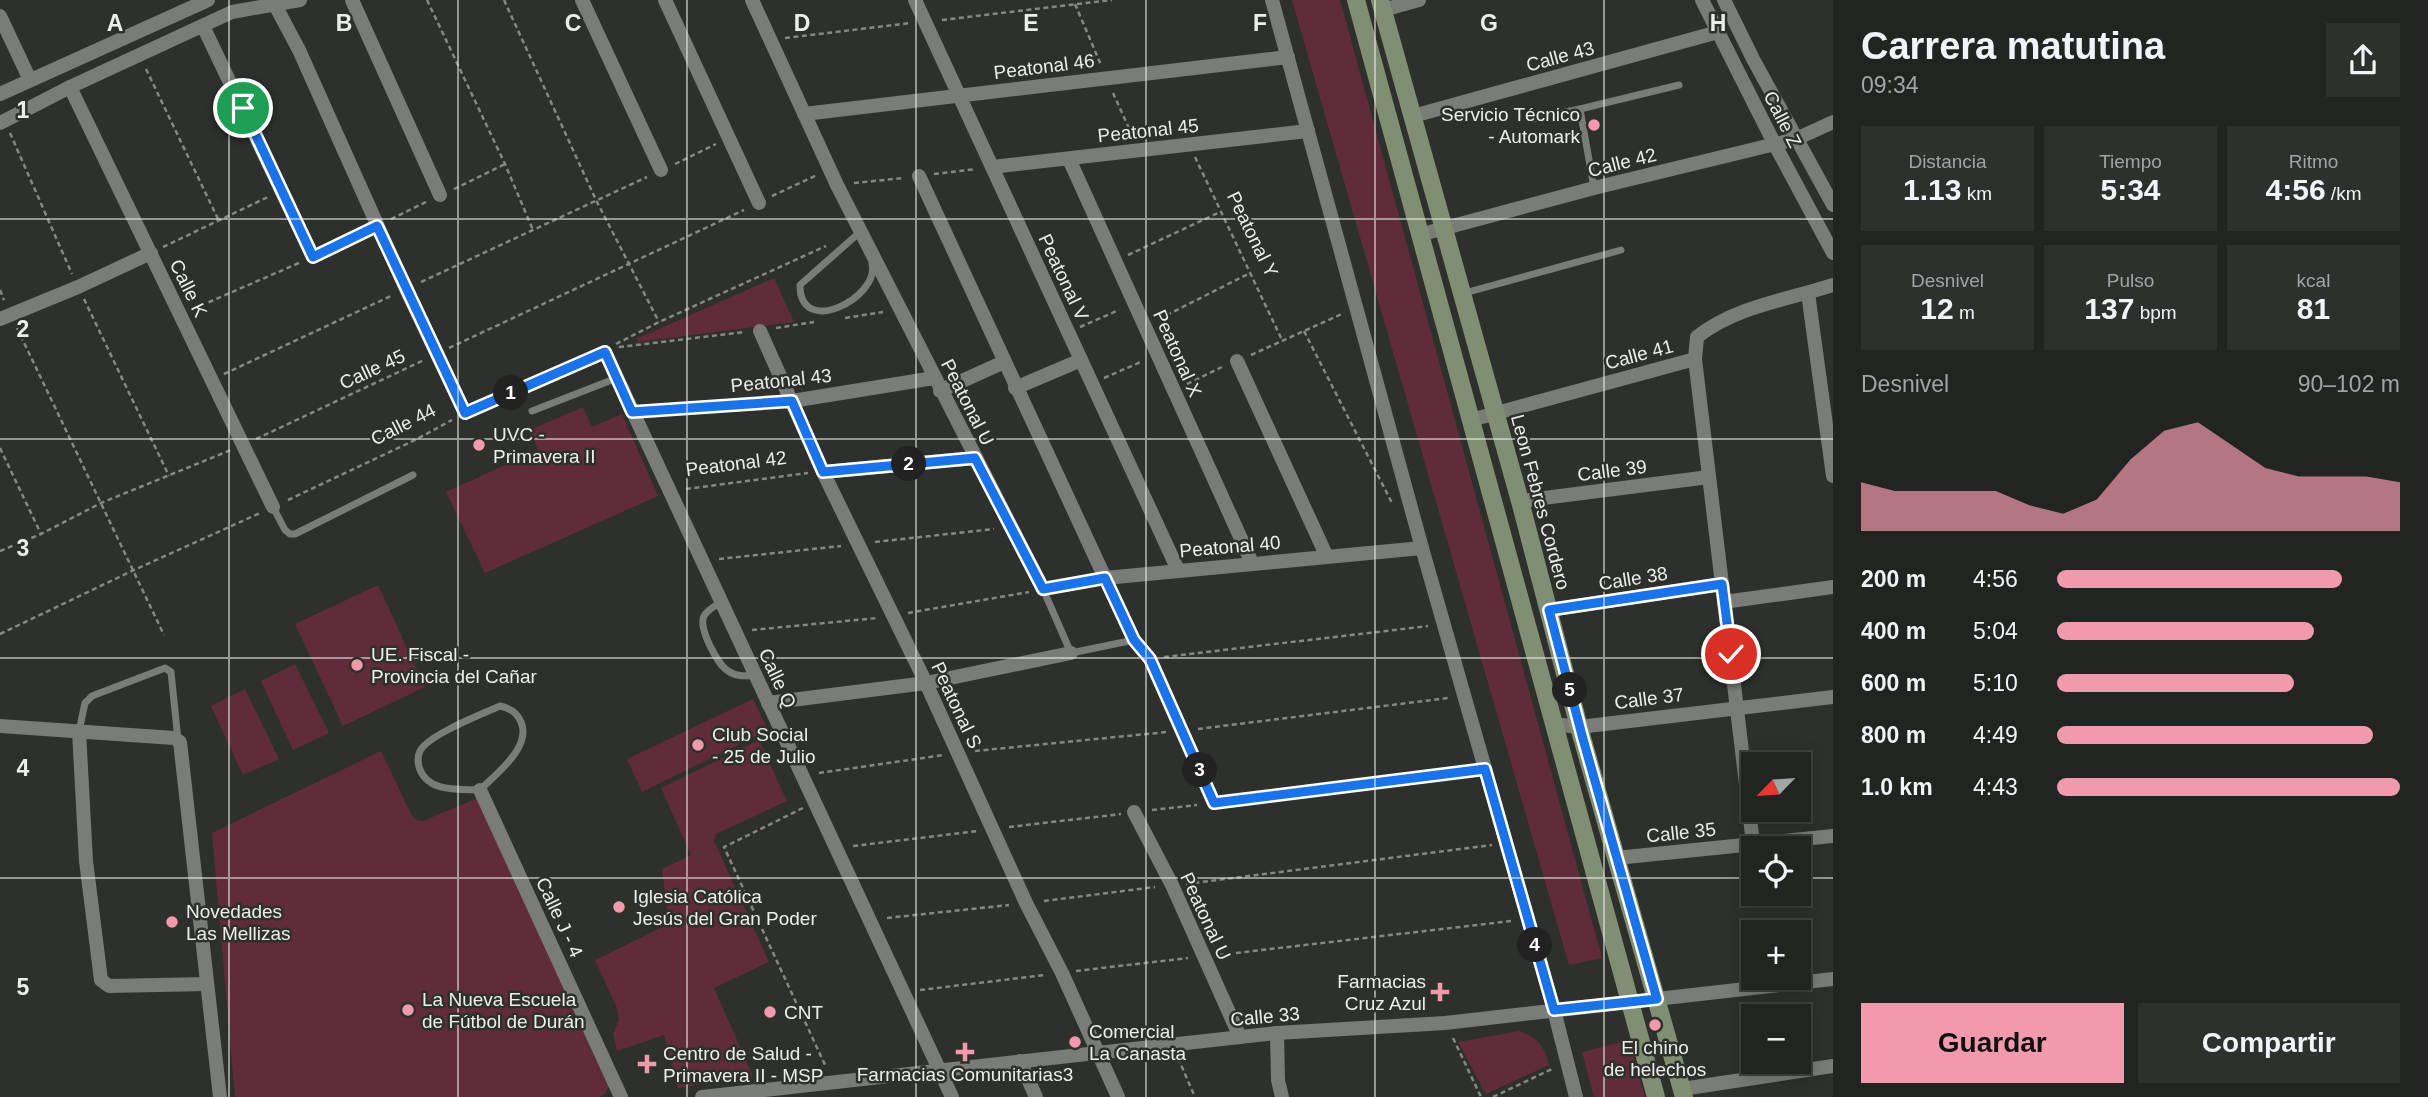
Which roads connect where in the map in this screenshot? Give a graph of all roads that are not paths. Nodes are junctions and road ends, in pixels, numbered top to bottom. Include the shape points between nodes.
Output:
1 (208, 0) edge
2 (300, 0) edge
3 (352, 0) edge
4 (582, 0) edge
5 (665, 0) edge
6 (752, 0) edge
7 (915, 0) edge
8 (1272, 0) edge
9 (1356, 0) edge
10 (1419, 0) edge
11 (1702, 0) edge
12 (1724, 0) edge
13 (274, 3) junction
14 (1382, 5) edge
15 (0, 16) edge
16 (203, 26) junction
17 (1718, 32) junction
18 (1288, 57) junction
19 (30, 80) junction
20 (1679, 85) dead end
21 (70, 86) junction
22 (0, 94) edge
23 (958, 96) junction
24 (1580, 109) junction
25 (804, 114) junction
26 (1413, 116) junction
27 (1533, 120) dead end
28 (1833, 122) edge
29 (0, 123) edge
30 (1308, 131) junction
31 (1796, 139) junction
32 (1774, 143) junction
33 (1069, 159) junction
34 (992, 167) junction
35 (661, 170) road end
36 (919, 176) dead end
37 (1594, 188) junction
38 (440, 195) road end
39 (759, 203) road end
40 (1833, 205) edge
41 (1442, 229) junction
42 (860, 232) junction
43 (1419, 235) junction
44 (1621, 250) dead end
45 (151, 253) junction
46 (1833, 253) edge
47 (313, 257) road end
48 (1833, 285) edge
49 (1808, 293) junction
50 (1461, 294) junction
51 (5, 316) edge
52 (760, 331) dead end
53 (605, 352) road end
54 (1695, 359) junction
55 (1080, 360) junction
56 (1237, 361) road end
57 (1004, 362) junction
58 (617, 378) junction
59 (937, 384) junction
60 (1015, 388) junction
61 (792, 401) junction
62 (532, 411) dead end
63 (465, 413) road end
64 (1495, 413) junction
65 (1471, 420) junction
66 (975, 458) junction
67 (823, 472) junction
68 (413, 475) dead end
69 (1833, 476) edge
70 (1709, 477) junction
71 (1520, 501) junction
72 (273, 507) joint
73 (1422, 548) junction
74 (1327, 557) junction
75 (1252, 564) junction
76 (1178, 570) junction
77 (1105, 578) junction
78 (1722, 584) junction
79 (1833, 587) edge
80 (1043, 589) junction
81 (1724, 601) junction
82 (721, 602) junction
83 (1549, 610) junction
84 (1134, 640) junction
85 (1071, 653) junction
86 (755, 675) junction
87 (926, 683) junction
88 (1833, 697) edge
89 (768, 703) junction
90 (1737, 707) junction
91 (1553, 724) junction
92 (0, 726) edge
93 (1579, 727) junction
94 (79, 731) junction
95 (178, 740) junction
96 (480, 790) junction
97 (1214, 803) road end
98 (1134, 812) road end
99 (1753, 836) edge
100 (1833, 836) edge
101 (1811, 838) edge
102 (1741, 844) edge
103 (1616, 858) junction
104 (1833, 979) edge
105 (207, 984) junction
106 (1657, 999) junction
107 (1629, 1002) junction
108 (1554, 1010) junction
109 (1277, 1033) junction
110 (1240, 1037) junction
111 (1099, 1053) junction
112 (1020, 1061) junction
113 (1833, 1066) edge
114 (940, 1070) junction
115 (781, 1093) edge
116 (1683, 1093) edge
117 (220, 1097) edge
118 (621, 1097) edge
119 (702, 1097) edge
120 (952, 1097) edge
121 (1036, 1097) edge
122 (1118, 1097) edge
123 (1282, 1097) edge
124 (1576, 1097) edge
125 (1656, 1097) edge

1 - 19 street
2 - 13 street
3 - 38 street
4 - 35 street
5 - 39 street
6 - 25 street, Peatonal U
7 - 23 street, Peatonal V
8 - 18 street
9 - 43 street
10 - 14 street
11 - 17 street, Calle Z
12 - 31 street, Calle Z
13 - 16 street via 232,12
13 - 63 street
14 - 26 street, Leon Febres Cordero
15 - 19 street
16 - 21 street
16 - 47 street
17 - 26 street, Calle 43
17 - 32 street, Calle Z
18 - 23 street, Peatonal 46
18 - 30 street
19 - 22 street
20 - 24 lane
21 - 29 street
21 - 45 street, Calle K
23 - 25 street, Peatonal 46
23 - 34 street, Peatonal V
24 - 27 lane
24 - 37 lane
25 - 42 street, Peatonal U
26 - 41 street, Leon Febres Cordero
28 - 31 street, Calle 42
30 - 33 street, Peatonal 45
30 - 73 street
31 - 32 street, Calle 42
31 - 40 street, Calle Z
32 - 37 street, Calle 42
32 - 46 street, Calle Z
33 - 34 street, Peatonal 45
33 - 75 street, Peatonal X
34 - 55 street, Peatonal V
36 - 57 street
37 - 41 street, Calle 42
41 - 43 street, Calle 42
41 - 50 street, Leon Febres Cordero
42 - 42 lane via 800,285 806,307 814,311 842,307 870,281 873,269
42 - 59 street, Peatonal U
43 - 65 street
44 - 50 lane
45 - 51 street
45 - 72 street, Calle K
48 - 49 street, Calle 41
49 - 54 street, Calle 41 via 1740,312 1708,328 1697,337
49 - 69 street
50 - 64 street, Leon Febres Cordero
52 - 61 street, Peatonal S
53 - 58 street, Calle Q
54 - 64 street, Calle 41
54 - 70 street
55 - 60 street
55 - 76 street, Peatonal V
56 - 74 street
57 - 59 street, Peatonal 43
57 - 60 street
58 - 62 lane
58 - 82 street, Calle Q
59 - 61 street, Peatonal 43
59 - 66 street, Peatonal U
60 - 77 street
61 - 67 street, Peatonal S
64 - 65 street, Calle 41
64 - 71 street, Leon Febres Cordero
65 - 91 street
66 - 67 street
66 - 80 street, Peatonal U
67 - 87 street, Peatonal S
68 - 72 lane via 295,534 285,530
70 - 71 street, Calle 39
70 - 78 street
71 - 83 street, Leon Febres Cordero
73 - 74 street, Peatonal 40
73 - 108 street
74 - 75 street, Peatonal 40
75 - 76 street, Peatonal 40
76 - 77 street, Peatonal 40
77 - 80 lane, Peatonal 40
77 - 84 lane
78 - 81 street
78 - 83 street, Calle 38
79 - 81 street
80 - 85 lane
81 - 90 street
82 - 86 street, Calle Q
82 - 86 lane via 704,614 702,622 714,654 725,669 740,677
83 - 93 street, Leon Febres Cordero
84 - 85 lane
84 - 97 street via 1150,659
85 - 87 street
86 - 89 street, Calle Q
87 - 89 street
87 - 111 street, Peatonal S
88 - 90 street, Calle 37
89 - 114 street, Calle Q
90 - 93 street, Calle 37
90 - 99 street
91 - 93 street, Calle 37
91 - 107 street
92 - 94 street
93 - 103 street, Leon Febres Cordero
94 - 95 street
94 - 95 lane via 85,703 92,696 165,668 171,672
94 - 105 street via 86,861 101,980 109,986
95 - 105 street
96 - 96 lane via 430,784 417,760 420,749 476,717 500,706 509,708 519,716 524,740
96 - 118 street, Calle J - 4
98 - 110 street, Peatonal U
100 - 101 street, Calle 35
102 - 103 street, Calle 35
103 - 106 street, Leon Febres Cordero
104 - 106 street, Calle 33
105 - 117 street
106 - 107 street, Calle 33
106 - 116 street, Leon Febres Cordero
107 - 108 street, Calle 33
107 - 125 street
108 - 109 street, Calle 33 via 1445,1023
108 - 124 street
109 - 110 street, Calle 33
109 - 123 street
110 - 111 street, Calle 33
111 - 112 street, Calle 33
111 - 122 street, Peatonal S
112 - 114 street, Calle 33
112 - 121 street
113 - 116 street
114 - 115 street, Calle 33
114 - 120 street, Calle Q
115 - 119 street, Calle 33

